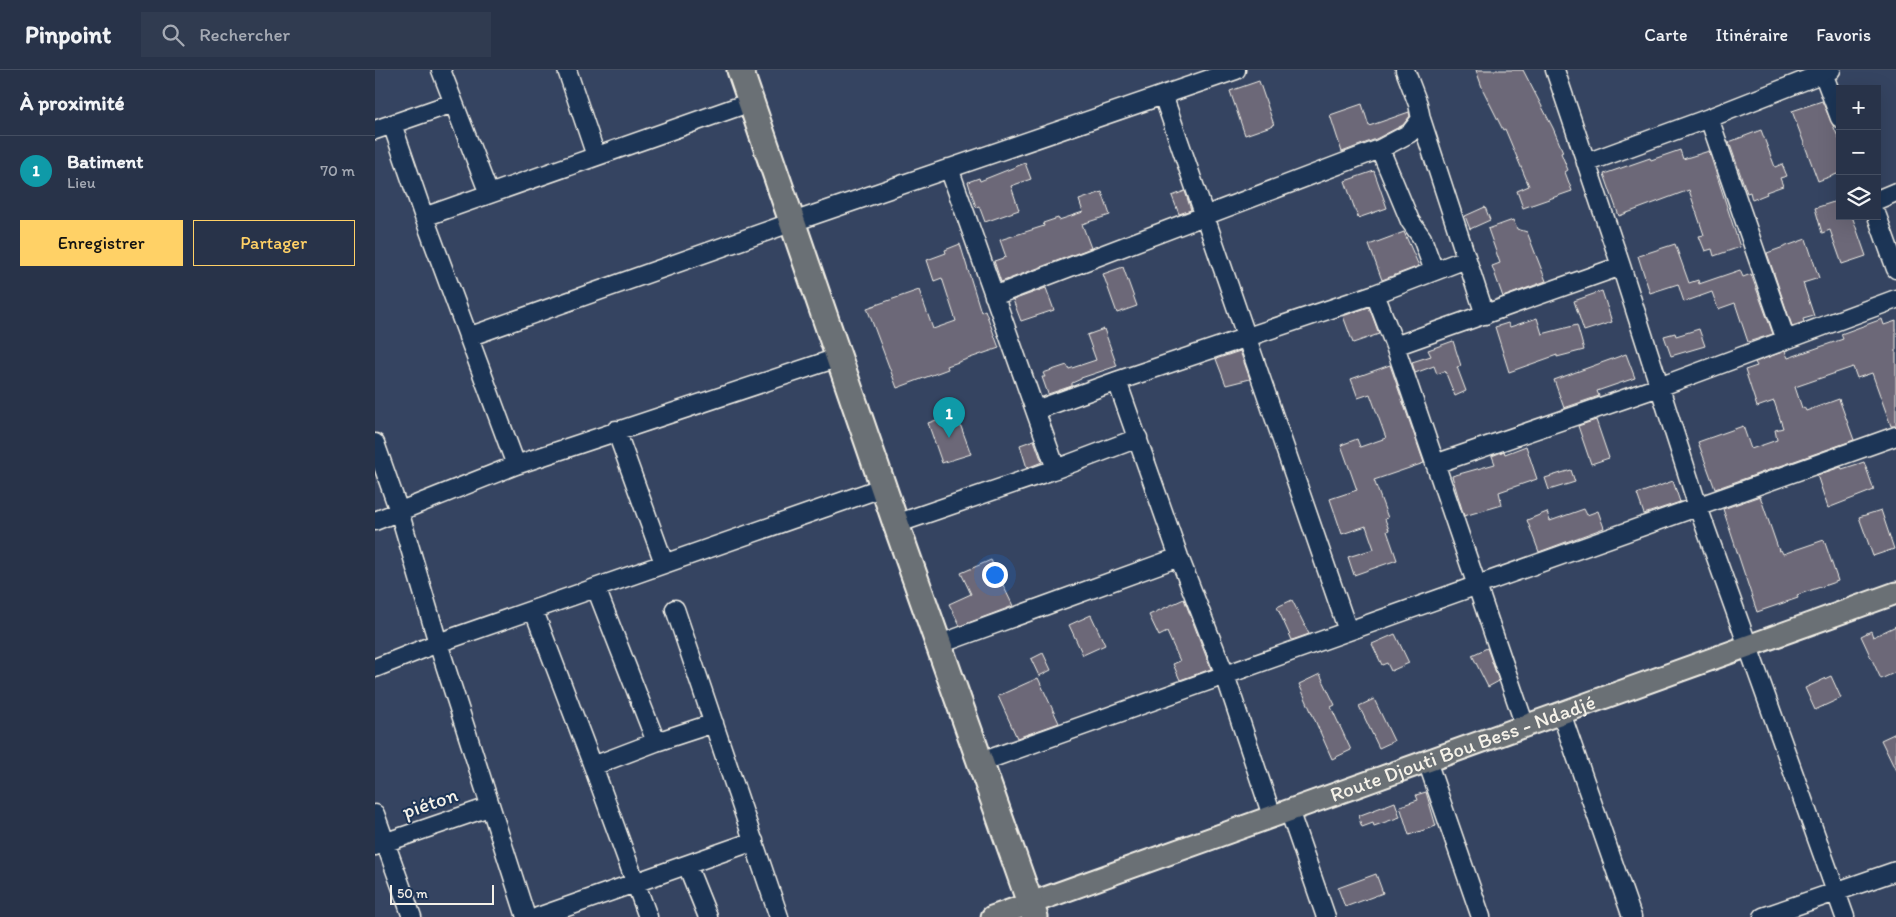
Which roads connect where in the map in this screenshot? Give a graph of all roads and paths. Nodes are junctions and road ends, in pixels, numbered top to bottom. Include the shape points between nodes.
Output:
1 (441, 70) edge
2 (567, 70) edge
3 (740, 70) edge
4 (1236, 70) edge
5 (1405, 70) edge
6 (1560, 71) edge
7 (1827, 71) edge
8 (1163, 95) junction
9 (751, 102) junction
10 (453, 103) junction
11 (1836, 104) edge
12 (1709, 118) junction
13 (1421, 119) junction
14 (392, 124) junction
15 (375, 130) edge
16 (1380, 149) junction
17 (596, 156) junction
18 (1585, 163) junction
19 (949, 168) junction
20 (1896, 192) edge
21 (489, 194) junction
22 (1881, 198) edge
23 (1205, 215) junction
24 (424, 217) junction
25 (1878, 220) edge
26 (793, 222) junction
27 (1466, 258) junction
28 (1621, 266) junction
29 (1896, 269) edge
30 (1434, 271) junction
31 (1375, 294) junction
32 (994, 296) junction
33 (1896, 299) edge
34 (1485, 315) junction
35 (468, 337) junction
36 (1247, 339) junction
37 (1786, 340) junction
38 (1395, 346) junction
39 (840, 357) junction
40 (1117, 381) junction
41 (1659, 386) junction
42 (1036, 410) junction
43 (616, 430) junction
44 (1896, 436) edge
45 (1138, 438) junction
46 (375, 443) edge
47 (1435, 464) junction
48 (516, 465) junction
49 (1056, 469) junction
50 (884, 487) junction
51 (1698, 507) junction
52 (399, 511) junction
53 (375, 521) edge
54 (897, 524) junction
55 (1179, 557) junction
56 (664, 563) junction
57 (1477, 586) junction
58 (595, 588) junction
59 (1896, 593) edge
60 (675, 609) dead end
61 (534, 611) junction
62 (1348, 632) junction
63 (437, 644) junction
64 (940, 644) junction
65 (1748, 646) junction
66 (375, 668) edge
67 (1225, 675) junction
68 (1561, 713) junction
69 (714, 724) junction
70 (1525, 726) junction
71 (656, 742) junction
72 (1427, 761) junction
73 (981, 762) junction
74 (593, 766) junction
75 (489, 806) junction
76 (1280, 813) junction
77 (375, 814) edge
78 (754, 841) junction
79 (380, 844) edge
80 (687, 865) junction
81 (1896, 871) edge
82 (635, 883) junction
83 (1836, 892) junction
84 (1033, 910) edge
85 (412, 917) edge
86 (526, 917) edge
87 (538, 917) edge
88 (648, 917) edge
89 (708, 917) edge
90 (779, 917) edge
91 (992, 917) edge
92 (1326, 917) edge
93 (1481, 917) edge
94 (1632, 917) edge
95 (1763, 917) edge
96 (1845, 917) edge

1 - 10 street
2 - 17 street
3 - 9 highway
4 - 8 street
5 - 13 street
6 - 18 street
7 - 11 street
7 - 12 street
8 - 19 street
8 - 23 street
9 - 17 street
9 - 26 highway
10 - 14 street
10 - 21 street
12 - 18 street
12 - 37 street
13 - 16 street via 1410,133
13 - 27 street
14 - 15 street
14 - 24 street
16 - 23 street
16 - 30 street
17 - 21 street
18 - 28 street
19 - 26 street
19 - 32 street
20 - 22 street
21 - 24 street
23 - 32 street
23 - 36 street
24 - 35 street
25 - 29 street
26 - 35 street
26 - 39 highway
27 - 30 street
27 - 34 street
28 - 34 street
28 - 41 street
30 - 31 street
31 - 36 street
31 - 38 street
32 - 42 street
33 - 37 street
34 - 38 street
35 - 48 street
36 - 40 street
36 - 62 street
37 - 41 street
38 - 47 street
39 - 43 street
39 - 50 highway
40 - 42 street
40 - 45 street
41 - 47 street
41 - 51 street
42 - 49 street
43 - 48 street
43 - 56 street
44 - 51 street
45 - 49 street
45 - 55 street
46 - 52 street
47 - 57 street
48 - 52 street
49 - 54 street
50 - 54 highway
50 - 56 street
51 - 57 street
51 - 65 street
52 - 53 street
52 - 63 street
54 - 64 highway
55 - 64 street
55 - 67 street
56 - 58 street
57 - 62 street
57 - 70 street
58 - 61 street
58 - 71 street
59 - 65 main road, Route Djouti Bou Bess - Ndadjé
60 - 69 street
61 - 63 street
61 - 74 street
62 - 67 street
63 - 66 street
63 - 75 street
64 - 73 highway
65 - 68 main road, Route Djouti Bou Bess - Ndadjé
65 - 83 street
67 - 73 street
67 - 76 street
68 - 70 main road, Route Djouti Bou Bess - Ndadjé
68 - 94 street
69 - 71 street
69 - 78 street
70 - 72 main road, Route Djouti Bou Bess - Ndadjé
71 - 74 street
72 - 76 main road, Route Djouti Bou Bess - Ndadjé
72 - 93 street
73 - 84 highway
74 - 82 street
75 - 79 street, piéton
75 - 86 street
76 - 84 main road, Route Djouti Bou Bess - Ndadjé
76 - 92 street
77 - 79 street
78 - 80 street
78 - 90 street
79 - 85 street
80 - 82 street
80 - 89 street
81 - 83 street
82 - 87 street
82 - 88 street
83 - 95 street
83 - 96 street
84 - 91 main road, Route Djouti Bou Bess - Ndadjé

